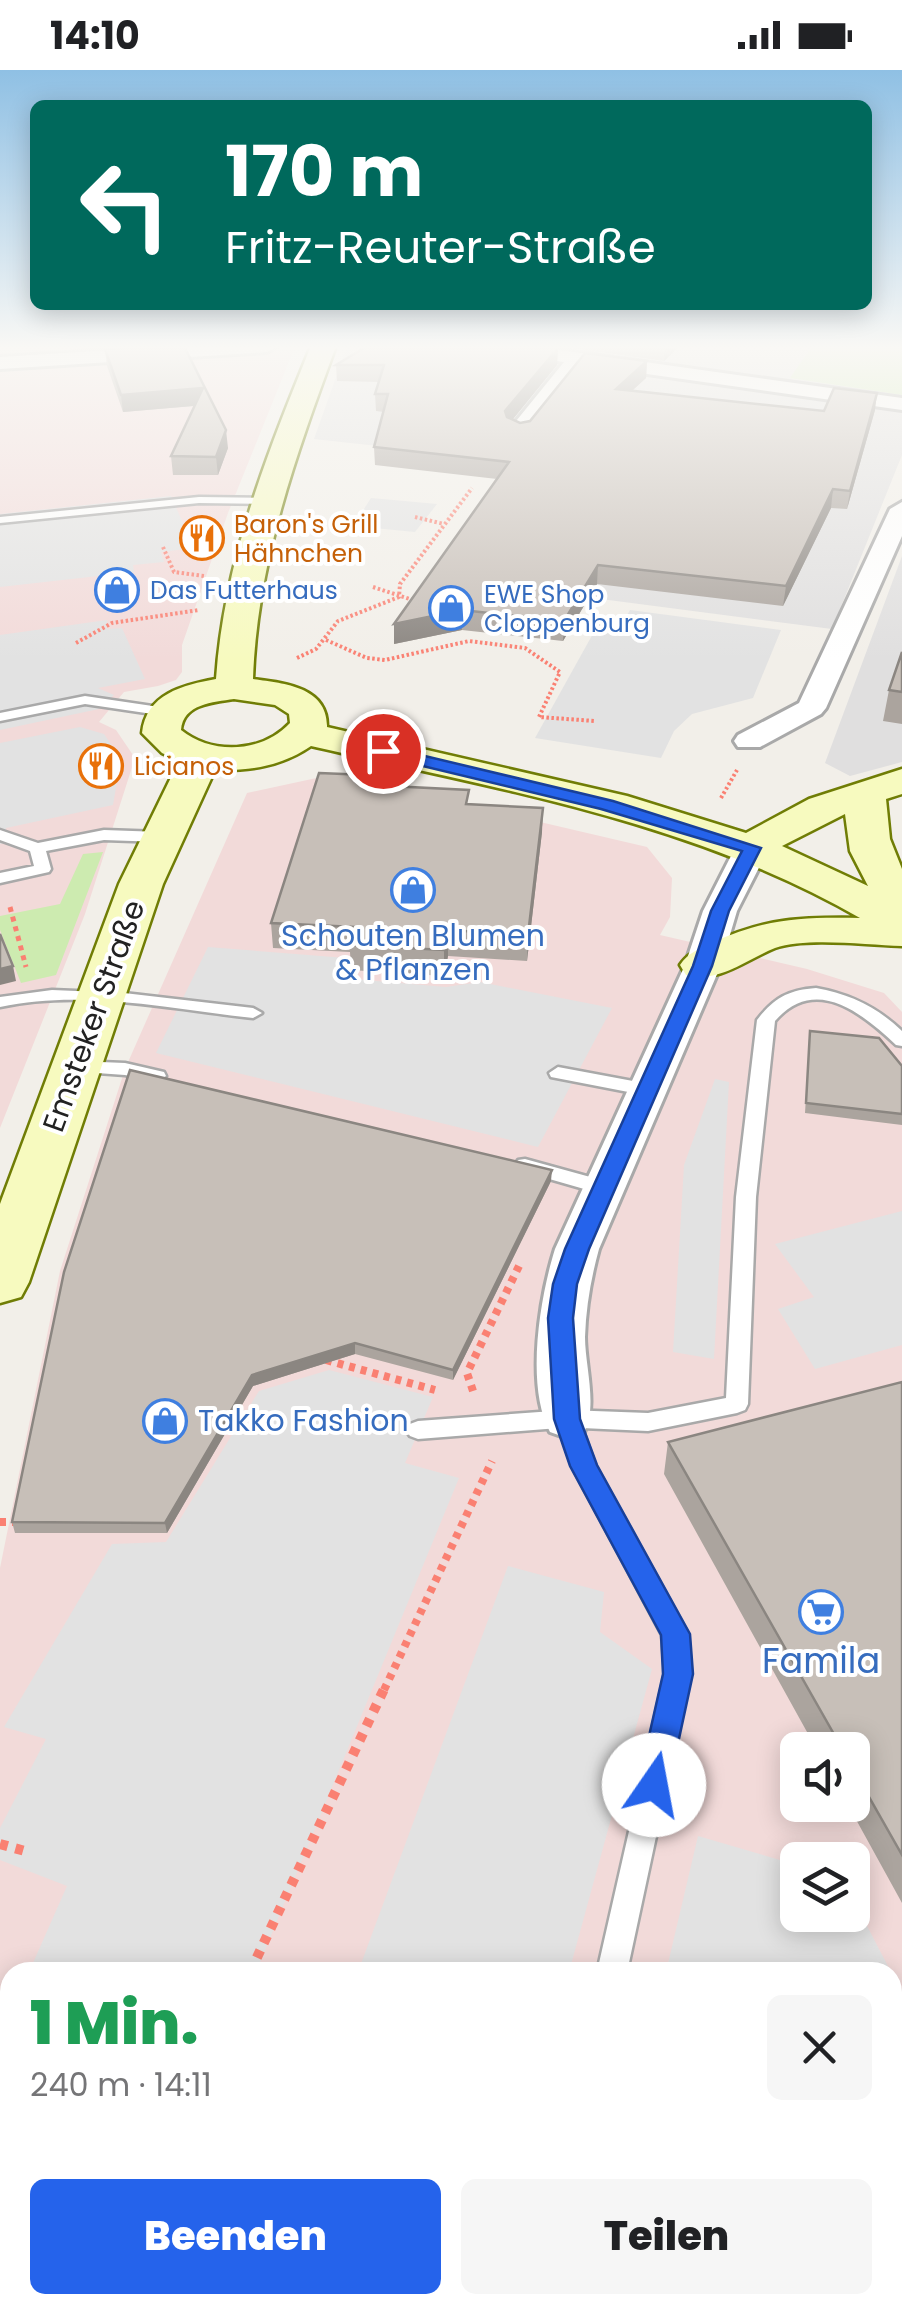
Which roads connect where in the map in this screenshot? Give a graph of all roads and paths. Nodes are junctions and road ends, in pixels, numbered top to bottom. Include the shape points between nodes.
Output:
1 (285, 451) edge
2 (472, 488) edge
3 (266, 501) junction
4 (902, 509) edge
5 (414, 516) dead end
6 (0, 520) edge
7 (445, 525) junction
8 (163, 547) dead end
9 (373, 587) dead end
10 (242, 593) junction
11 (400, 597) junction
12 (433, 606) edge
13 (326, 640) junction
14 (76, 643) dead end
15 (234, 678) junction
16 (166, 712) junction
17 (0, 717) edge
18 (595, 722) dead end
19 (304, 732) junction
20 (749, 741) dead end
21 (202, 755) junction
22 (884, 787) edge
23 (0, 835) edge
24 (161, 837) junction
25 (37, 848) junction
26 (752, 848) junction
27 (0, 878) edge
28 (902, 901) edge
29 (902, 923) edge
30 (902, 932) edge
31 (703, 966) junction
32 (26, 998) junction
33 (98, 999) junction
34 (0, 1002) edge
35 (253, 1013) dead end
36 (902, 1041) edge
37 (74, 1067) junction
38 (558, 1072) dead end
39 (182, 1082) edge
40 (649, 1090) junction
41 (506, 1160) edge
42 (605, 1188) junction
43 (0, 1282) edge
44 (323, 1359) edge
45 (467, 1373) dead end
46 (462, 1384) dead end
47 (438, 1391) dead end
48 (567, 1419) junction
49 (418, 1430) dead end
50 (492, 1461) dead end
51 (0, 1522) edge
52 (23, 1522) edge
53 (0, 1844) edge
54 (25, 1851) dead end
55 (255, 1962) edge
56 (614, 1962) edge

1 - 3 street
2 - 7 path
3 - 6 lane via 199,500
3 - 10 street
4 - 20 street via 812,708
5 - 7 path
7 - 11 path via 400,584
8 - 10 path via 174,572
9 - 11 path
10 - 14 path via 112,623
10 - 15 street
11 - 12 path
11 - 13 path via 342,618
13 - 15 path via 315,652
13 - 18 path via 385,660 468,641 525,648 560,672 539,717
15 - 16 street
15 - 19 street via 299,702 310,719
16 - 17 lane via 85,700
16 - 21 street via 162,733 169,742
19 - 21 street via 262,754
19 - 26 street via 606,805
21 - 24 street, Emsteker Straße
22 - 26 street via 786,824
22 - 28 street via 865,830 872,858
23 - 25 lane
24 - 25 lane via 104,835
24 - 33 street, Emsteker Straße
25 - 27 lane via 43,868
26 - 29 street via 823,877
26 - 31 street via 720,911
27 - 32 path via 28,977
30 - 31 street via 788,932 762,937
31 - 40 street
32 - 33 lane
32 - 34 lane
33 - 35 lane
33 - 37 street, Emsteker Straße
36 - 48 lane via 882,1020 839,996 815,993 775,1006 766,1020 746,1197 737,1404 648,1422
37 - 39 lane
37 - 43 street, Emsteker Straße
38 - 40 lane
40 - 42 street
41 - 42 lane
42 - 48 street via 565,1284 560,1366
44 - 47 path
45 - 46 path
48 - 49 lane
48 - 56 lane via 584,1466 676,1634 678,1674
50 - 55 path
51 - 52 path
53 - 54 path

